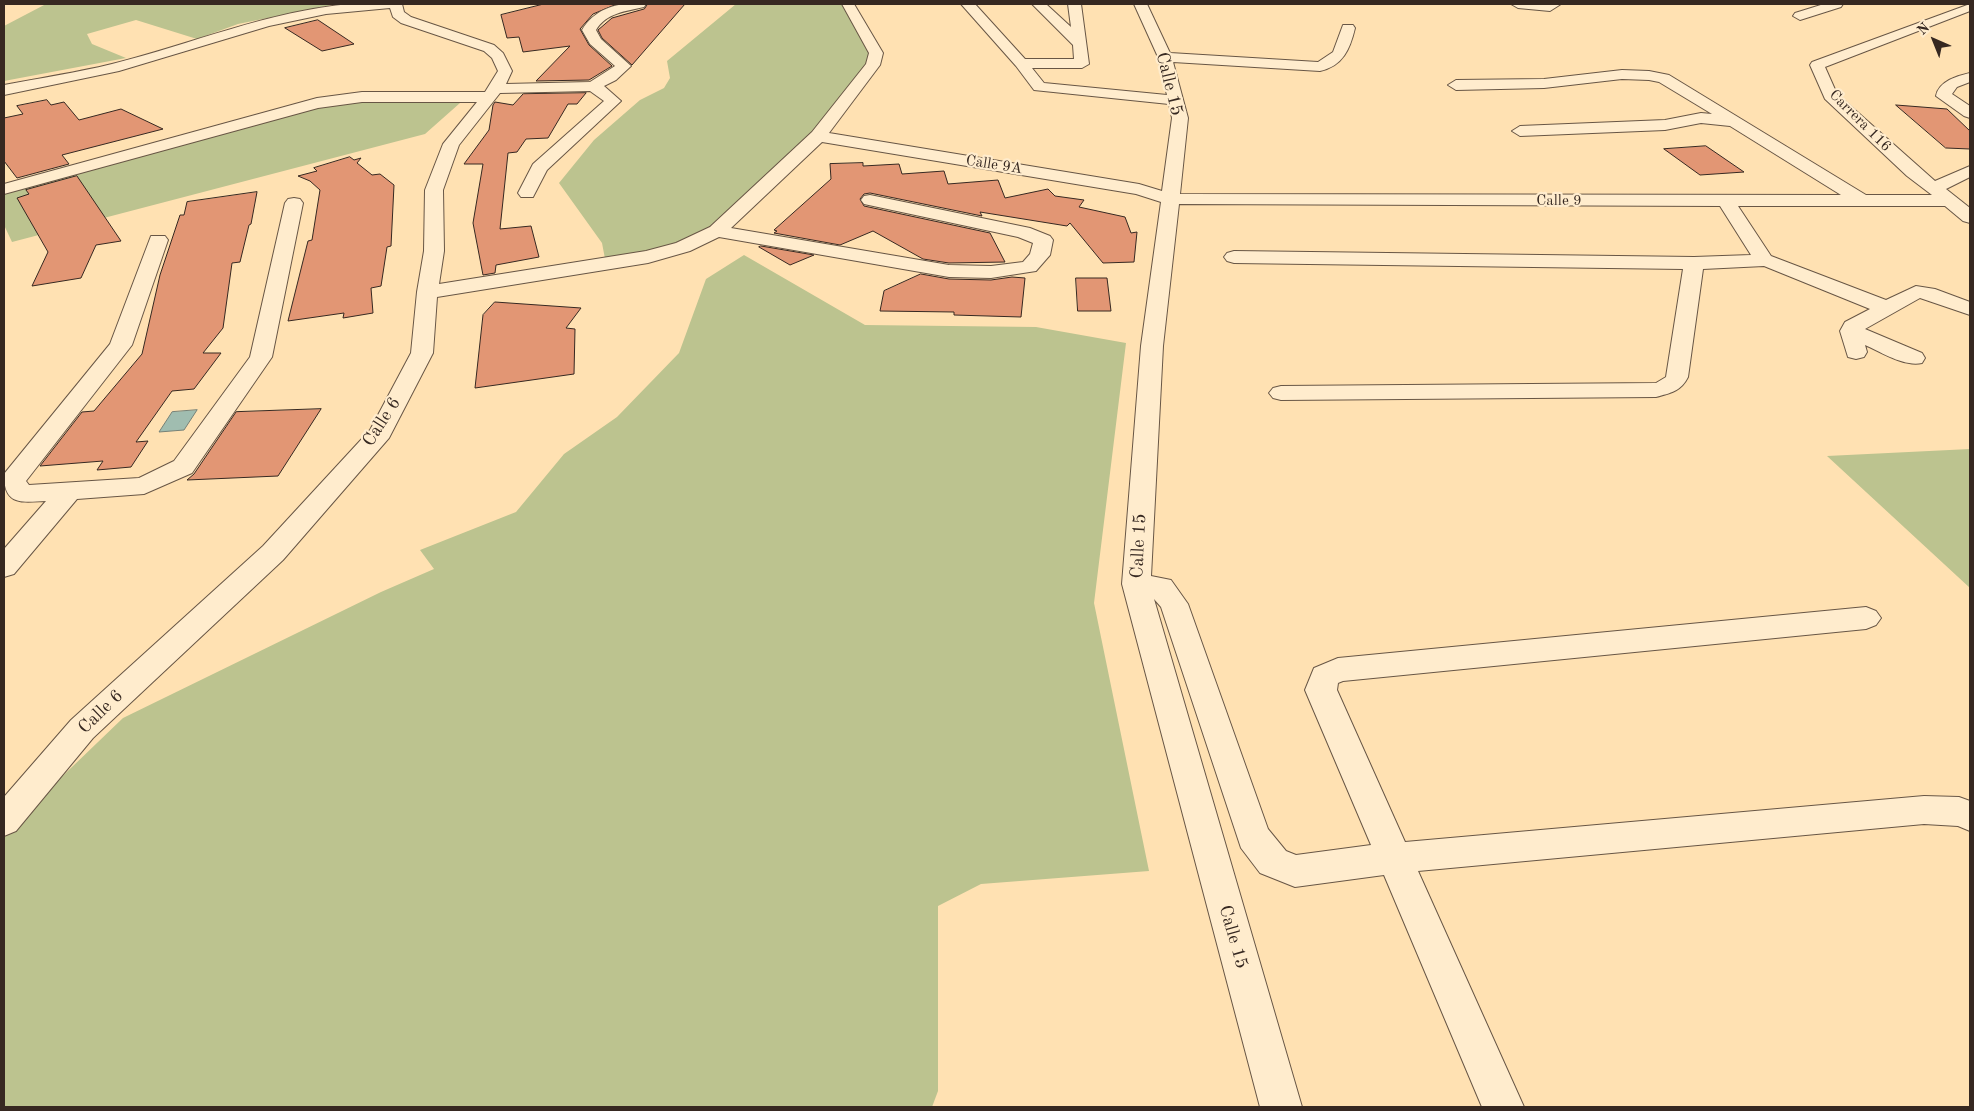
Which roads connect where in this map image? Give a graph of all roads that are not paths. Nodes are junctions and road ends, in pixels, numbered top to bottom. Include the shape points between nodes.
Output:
1 (390, 4) edge
2 (396, 4) edge
3 (639, 4) edge
4 (848, 4) edge
5 (968, 4) edge
6 (1039, 4) edge
7 (1075, 4) edge
8 (1141, 4) edge
9 (1518, 4) edge
10 (1554, 4) edge
11 (1836, 4) edge
12 (1970, 7) edge
13 (1800, 16) dead end
14 (1348, 28) dead end
15 (1078, 42) junction
16 (1165, 57) junction
17 (1021, 63) junction
18 (1970, 77) edge
19 (1456, 85) dead end
20 (594, 86) junction
21 (4, 90) edge
22 (491, 93) junction
23 (1175, 100) junction
24 (1970, 113) edge
25 (1732, 121) junction
26 (1520, 131) dead end
27 (818, 136) junction
28 (1970, 171) edge
29 (1933, 188) junction
30 (4, 189) edge
31 (528, 193) dead end
32 (1170, 199) junction
33 (870, 200) dead end
34 (1726, 201) junction
35 (1863, 201) junction
36 (1949, 201) junction
37 (294, 204) dead end
38 (1970, 217) edge
39 (717, 231) junction
40 (158, 240) dead end
41 (1234, 257) dead end
42 (1764, 260) junction
43 (1694, 263) junction
44 (427, 292) junction
45 (1886, 308) junction
46 (1970, 309) edge
47 (1850, 331) junction
48 (1856, 352) dead end
49 (1914, 358) dead end
50 (1281, 393) dead end
51 (69, 491) junction
52 (4, 567) edge
53 (1136, 584) junction
54 (1866, 618) dead end
55 (1970, 816) edge
56 (4, 821) edge
57 (1395, 858) junction
58 (1281, 1107) edge
59 (1503, 1107) edge

1 - 21 street via 326,10 266,22 114,68
2 - 22 street, Calle 6 via 398,14 406,20 489,48 498,56 505,71
3 - 20 street via 594,19 589,30 595,42 624,66
4 - 27 street via 876,53 873,65
5 - 17 street
6 - 15 street
7 - 15 street
8 - 16 street, Calle 15
9 - 10 street via 1550,7
11 - 13 street
12 - 29 street, Carrera 116 via 1817,65 1830,96
14 - 16 street via 1343,49 1328,65 1320,67
15 - 17 street via 1082,64
16 - 23 street, Calle 15
17 - 23 street via 1039,87
18 - 24 street via 1952,84 1944,91 1944,96
19 - 25 street via 1559,83 1620,73 1642,73 1664,78
20 - 22 street
20 - 31 street via 613,101 539,168
22 - 30 street via 362,97 317,103
22 - 44 street, Calle 6 via 451,144 434,190 434,251
23 - 32 street, Calle 15 via 1180,118
25 - 26 street via 1701,118 1665,125
25 - 35 street
27 - 32 street, Calle 9A via 1139,189
27 - 39 street
28 - 29 street
29 - 36 street, Carrera 116
32 - 34 street, Calle 9
32 - 53 street, Calle 15 via 1152,346
33 - 39 street via 1022,232 1043,240 1040,255 1029,267 991,272 949,271
34 - 35 street, Calle 9
34 - 42 street
35 - 36 street, Calle 9
36 - 38 street, Carrera 116
37 - 51 street via 261,357 183,467 144,486
39 - 44 street via 683,247 648,257
40 - 51 street via 121,345 12,481 22,494
41 - 43 street
42 - 43 street
42 - 45 street
43 - 50 street via 1678,377 1676,382 1665,388
44 - 56 street, Calle 6 via 422,354 380,433 273,553 82,729
45 - 46 street via 1912,292 1921,292
45 - 47 street
47 - 48 street
47 - 49 street
51 - 52 street
53 - 57 street via 1161,587 1174,604 1253,837 1273,862 1295,871
53 - 58 street, Calle 15
54 - 57 street via 1338,670 1325,676 1321,690
55 - 57 street via 1959,812 1924,810
57 - 59 street

